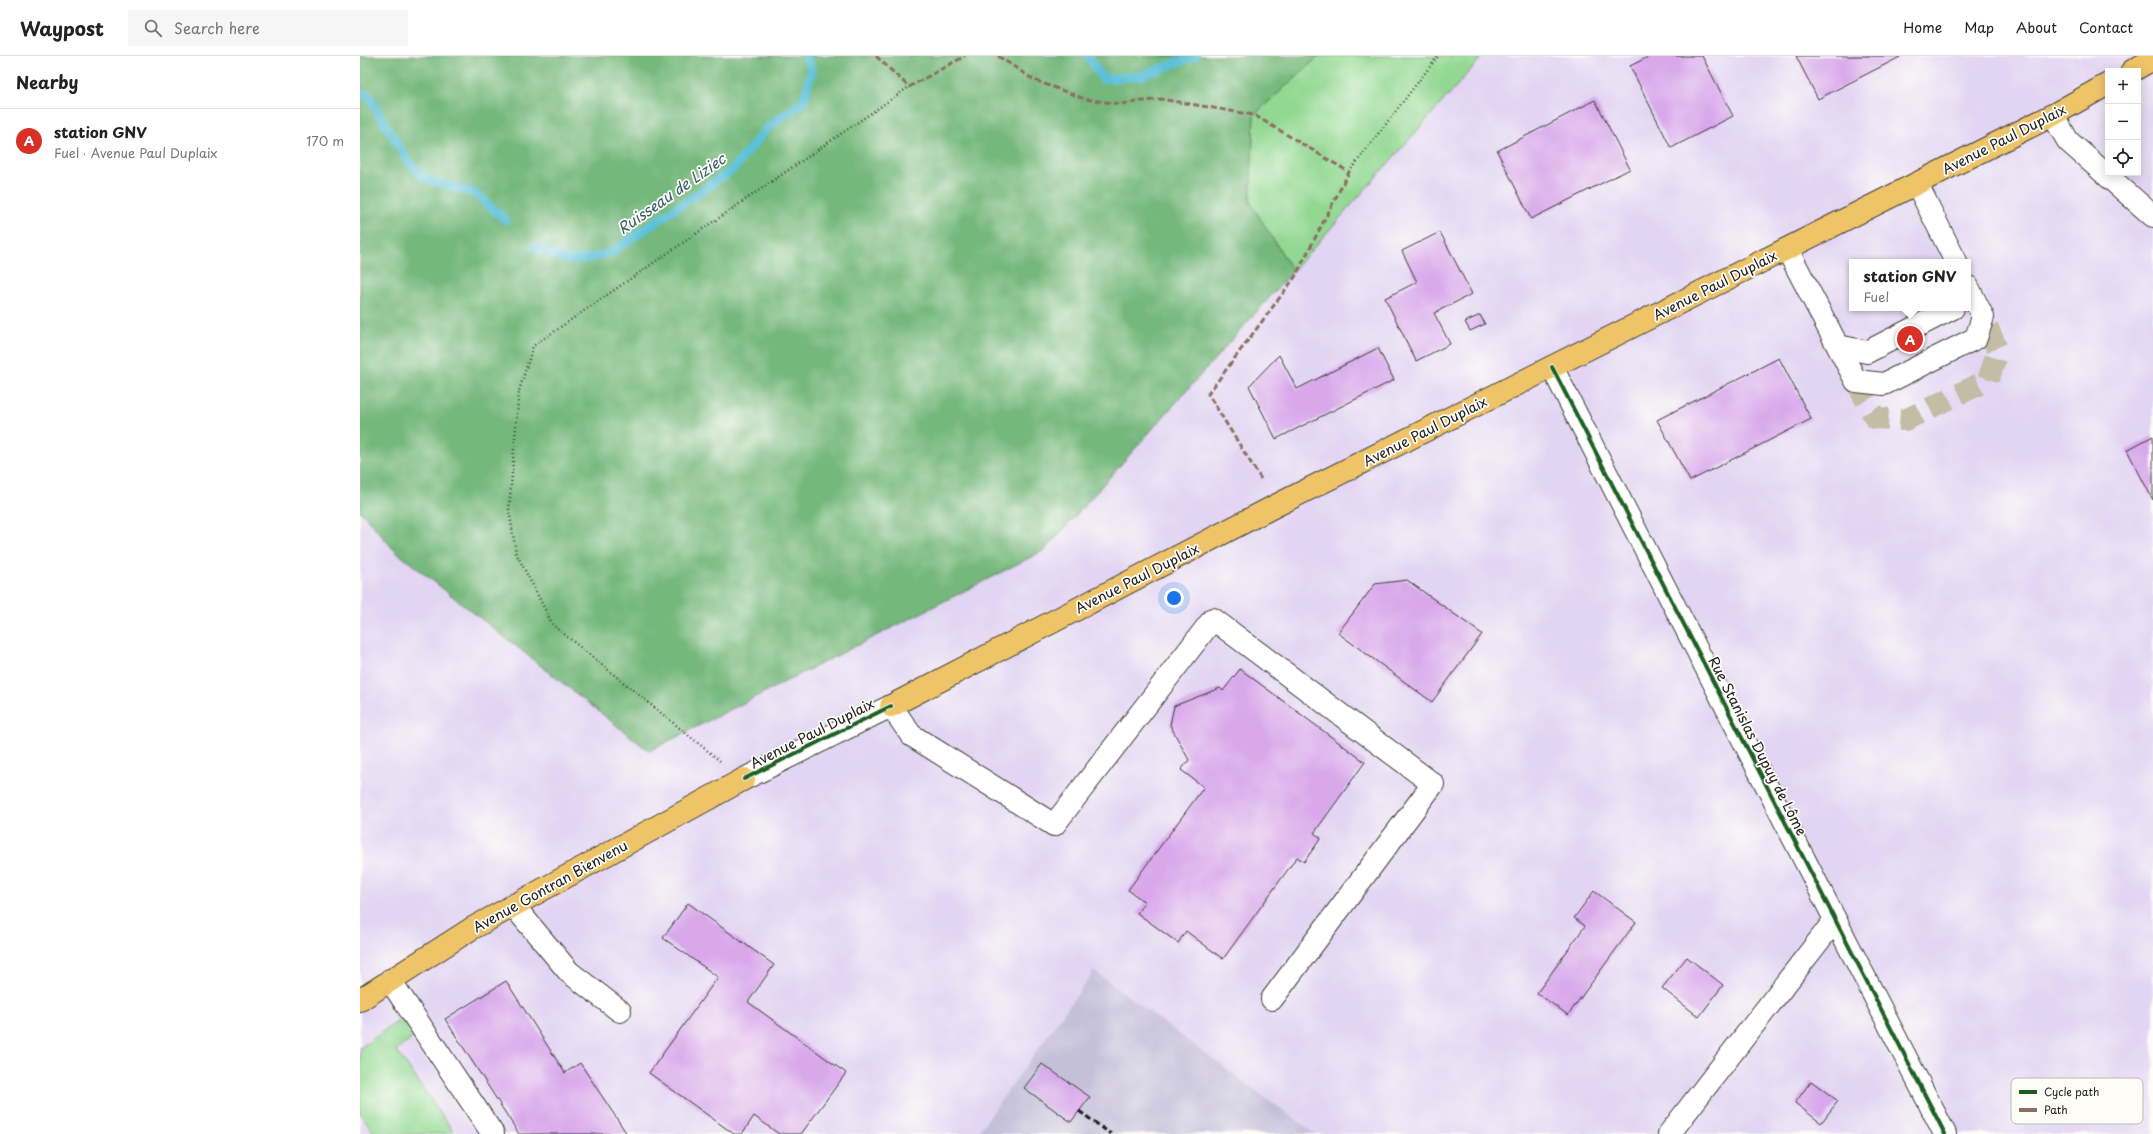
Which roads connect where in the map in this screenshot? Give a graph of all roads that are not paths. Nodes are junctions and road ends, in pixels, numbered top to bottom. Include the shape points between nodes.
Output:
1 (2153, 59) edge
2 (2137, 68) edge
3 (2105, 86) edge
4 (2053, 115) junction
5 (1917, 184) junction
6 (2153, 216) edge
7 (1787, 249) junction
8 (1954, 259) edge
9 (1971, 293) edge
10 (1946, 311) edge
11 (1838, 346) junction
12 (1552, 367) junction
13 (891, 706) junction
14 (744, 779) joint
15 (513, 905) junction
16 (1835, 920) junction
17 (390, 980) junction
18 (1272, 999) dead end
19 (360, 1000) edge
20 (620, 1011) dead end
21 (1937, 1130) edge
22 (493, 1134) edge
23 (1669, 1134) edge

1 - 2 main road
3 - 4 main road, Avenue Paul Duplaix
4 - 5 main road, Avenue Paul Duplaix
4 - 6 street via 2068,141
5 - 7 main road, Avenue Paul Duplaix
5 - 8 street
7 - 11 street
7 - 12 main road, Avenue Paul Duplaix
9 - 11 street via 1983,317 1976,338 1884,384 1856,380
10 - 11 street via 1867,352
12 - 13 main road, Avenue Paul Duplaix via 1275,506
12 - 16 street, Rue Stanislas Dupuy de Lôme
13 - 14 street, Avenue Paul Duplaix
13 - 18 street via 911,735 1054,825 1213,619 1433,784
14 - 15 main road, Avenue Gontran Bienvenu
15 - 17 main road, Avenue Gontran Bienvenu
15 - 20 street via 569,972
16 - 21 street, Rue Stanislas Dupuy de Lôme
16 - 23 street
17 - 19 main road, Avenue Gontran Bienvenu
17 - 22 street

